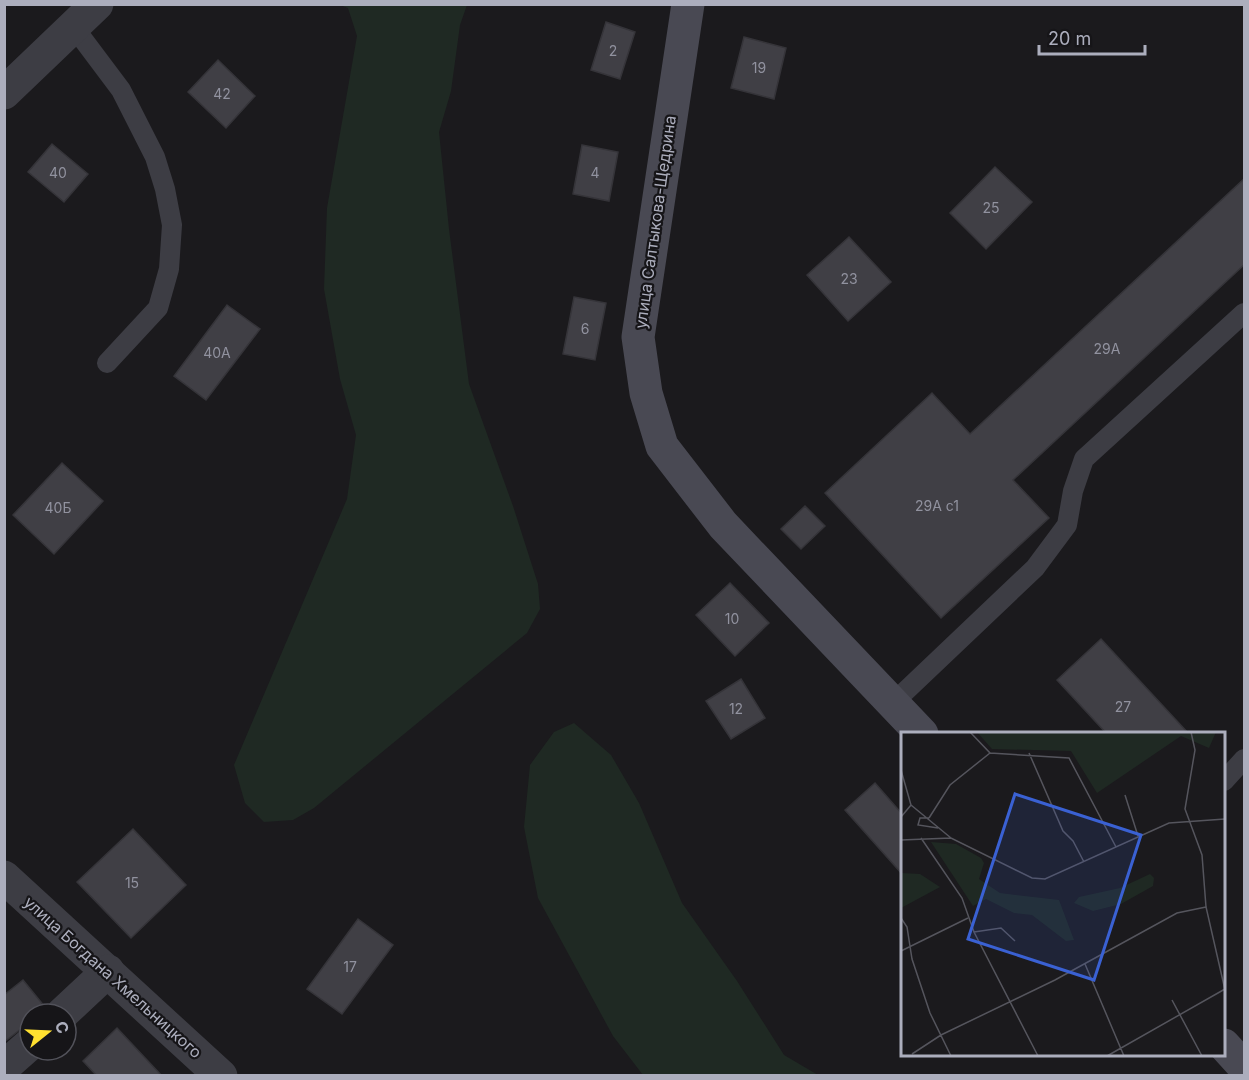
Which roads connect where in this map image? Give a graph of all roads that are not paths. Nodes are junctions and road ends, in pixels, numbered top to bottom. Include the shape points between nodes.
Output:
1 (688, 4) edge
2 (85, 15) edge
3 (4, 93) edge
4 (1245, 313) edge
5 (107, 363) dead end
6 (894, 702) junction
7 (920, 732) edge
8 (1245, 759) edge
9 (1225, 780) edge
10 (4, 878) edge
11 (108, 971) junction
12 (75, 1002) edge
13 (18, 1055) edge
14 (4, 1067) edge
15 (221, 1076) edge

1 - 6 street, улица Салтыкова-Щедрина via 638,337 646,393 662,446 723,525
2 - 3 street
2 - 5 lane via 155,157 172,225 169,269 158,308
4 - 6 lane via 1084,459 1066,525 1035,568
6 - 7 street, улица Салтыкова-Щедрина
8 - 9 lane
10 - 11 street, улица Богдана Хмельницкого
11 - 12 street
11 - 15 street, улица Богдана Хмельницкого
13 - 14 street

